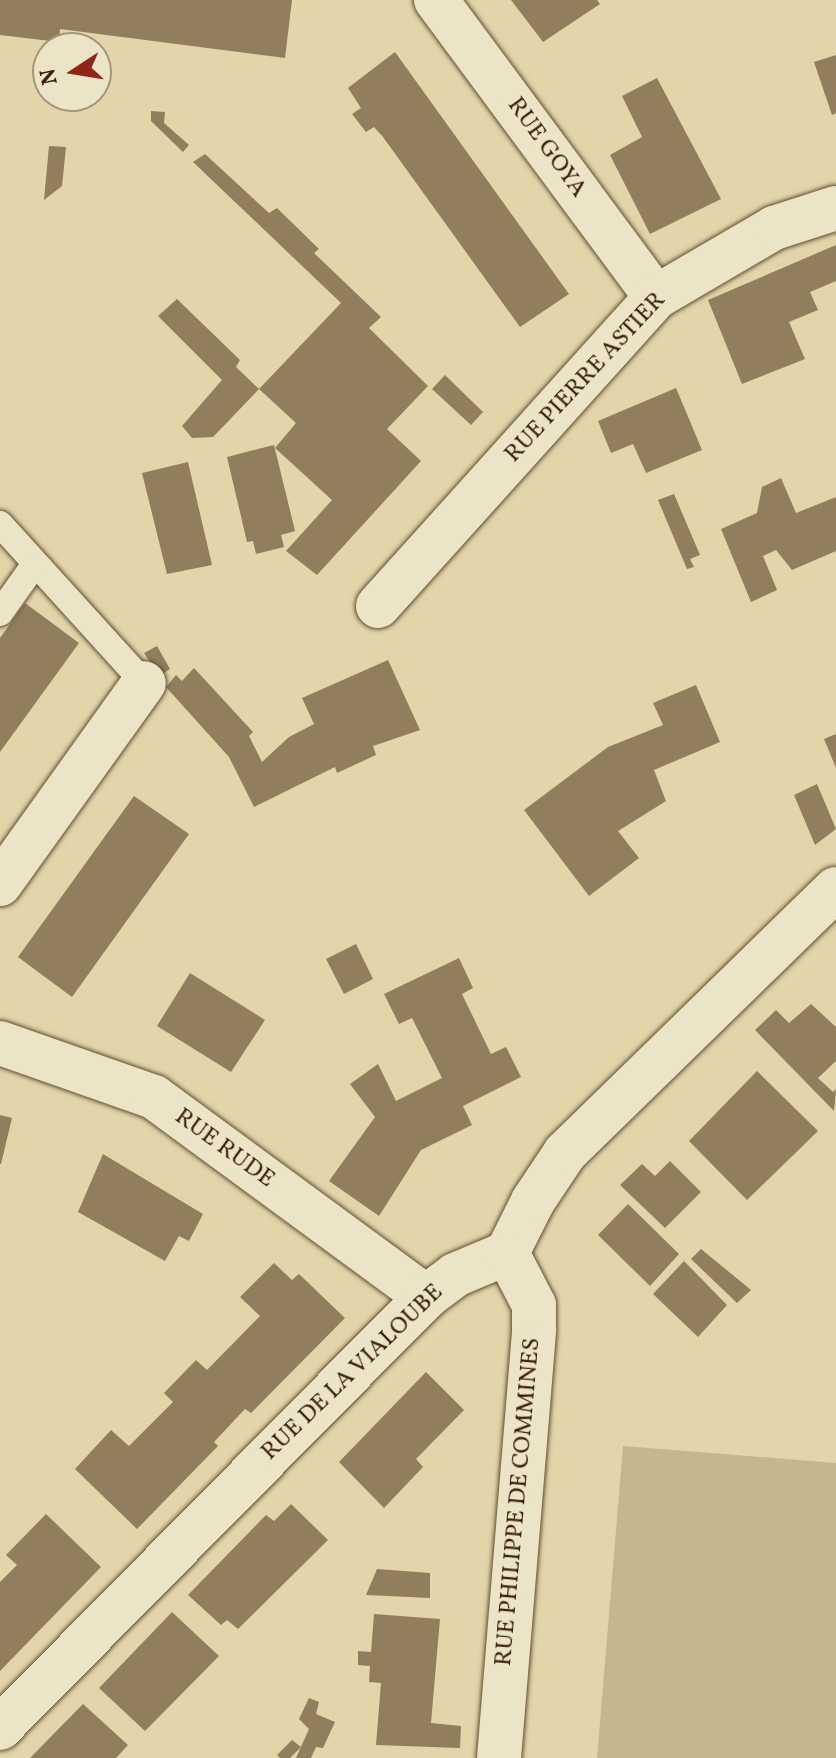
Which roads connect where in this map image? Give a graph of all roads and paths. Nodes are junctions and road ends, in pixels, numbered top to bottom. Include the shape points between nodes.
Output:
1 (436, 0) edge
2 (836, 208) edge
3 (656, 297) junction
4 (0, 524) edge
5 (35, 564) junction
6 (378, 606) dead end
7 (0, 613) edge
8 (144, 683) joint
9 (0, 884) edge
10 (836, 889) edge
11 (0, 1043) edge
12 (507, 1253) junction
13 (426, 1297) junction
14 (0, 1728) edge
15 (499, 1758) edge

1 - 3 street, RUE GOYA
2 - 3 street, RUE PIERRE ASTIER via 774,228
3 - 6 street, RUE PIERRE ASTIER
4 - 5 lane
5 - 7 lane
5 - 8 lane
8 - 9 street
10 - 12 street via 565,1153
11 - 13 street, RUE RUDE via 154,1097
12 - 13 street, RUE DE LA VIALOUBE via 455,1275
12 - 15 street, RUE PHILIPPE DE COMMINES via 534,1305 534,1329
13 - 14 street, RUE DE LA VIALOUBE

